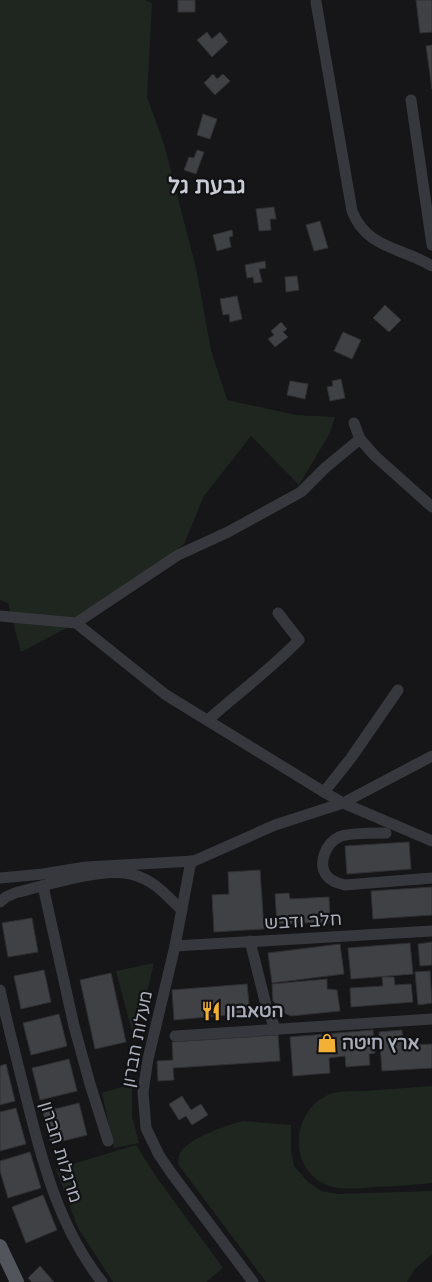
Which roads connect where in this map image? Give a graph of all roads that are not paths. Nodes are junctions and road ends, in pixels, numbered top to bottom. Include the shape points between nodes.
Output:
1 (316, 2) dead end
2 (410, 100) dead end
3 (432, 246) edge
4 (432, 266) edge
5 (354, 423) dead end
6 (360, 439) junction
7 (432, 507) edge
8 (278, 613) dead end
9 (0, 616) edge
10 (76, 623) junction
11 (398, 690) dead end
12 (208, 720) junction
13 (432, 756) edge
14 (324, 792) junction
15 (343, 803) junction
16 (386, 833) dead end
17 (432, 841) edge
18 (191, 861) junction
19 (0, 878) edge
20 (432, 878) edge
21 (43, 886) junction
22 (0, 902) edge
23 (182, 910) junction
24 (432, 931) edge
25 (250, 941) junction
26 (175, 946) junction
27 (0, 990) edge
28 (432, 1019) edge
29 (276, 1030) junction
30 (174, 1036) dead end
31 (108, 1141) dead end
32 (0, 1246) edge
33 (17, 1282) edge
34 (102, 1282) edge
35 (253, 1282) edge

1 - 4 street via 352,211 357,223 373,240
2 - 3 street
5 - 6 street
6 - 7 street
6 - 10 street via 300,492 228,532 178,555
8 - 12 street via 299,640
9 - 10 street
10 - 12 street via 166,695
11 - 14 street
12 - 14 street
13 - 15 street
14 - 15 street
15 - 17 street
15 - 18 street via 275,826
16 - 20 street via 340,836 326,849 323,866 326,876 345,885
18 - 19 street via 86,867
18 - 23 street, מעלות חברון
21 - 22 street via 15,893
21 - 23 street via 123,873 159,888
21 - 31 street via 74,1026
23 - 26 street, מעלות חברון
24 - 25 street, חלב ודבש
25 - 26 street, חלב ודבש
25 - 29 street via 267,1009
26 - 35 street, מעלות חברון via 148,1059 143,1092 146,1128 159,1156
27 - 34 street, מרגלות חברון via 38,1145 55,1200 77,1246
28 - 29 street
29 - 30 street
32 - 33 main road

